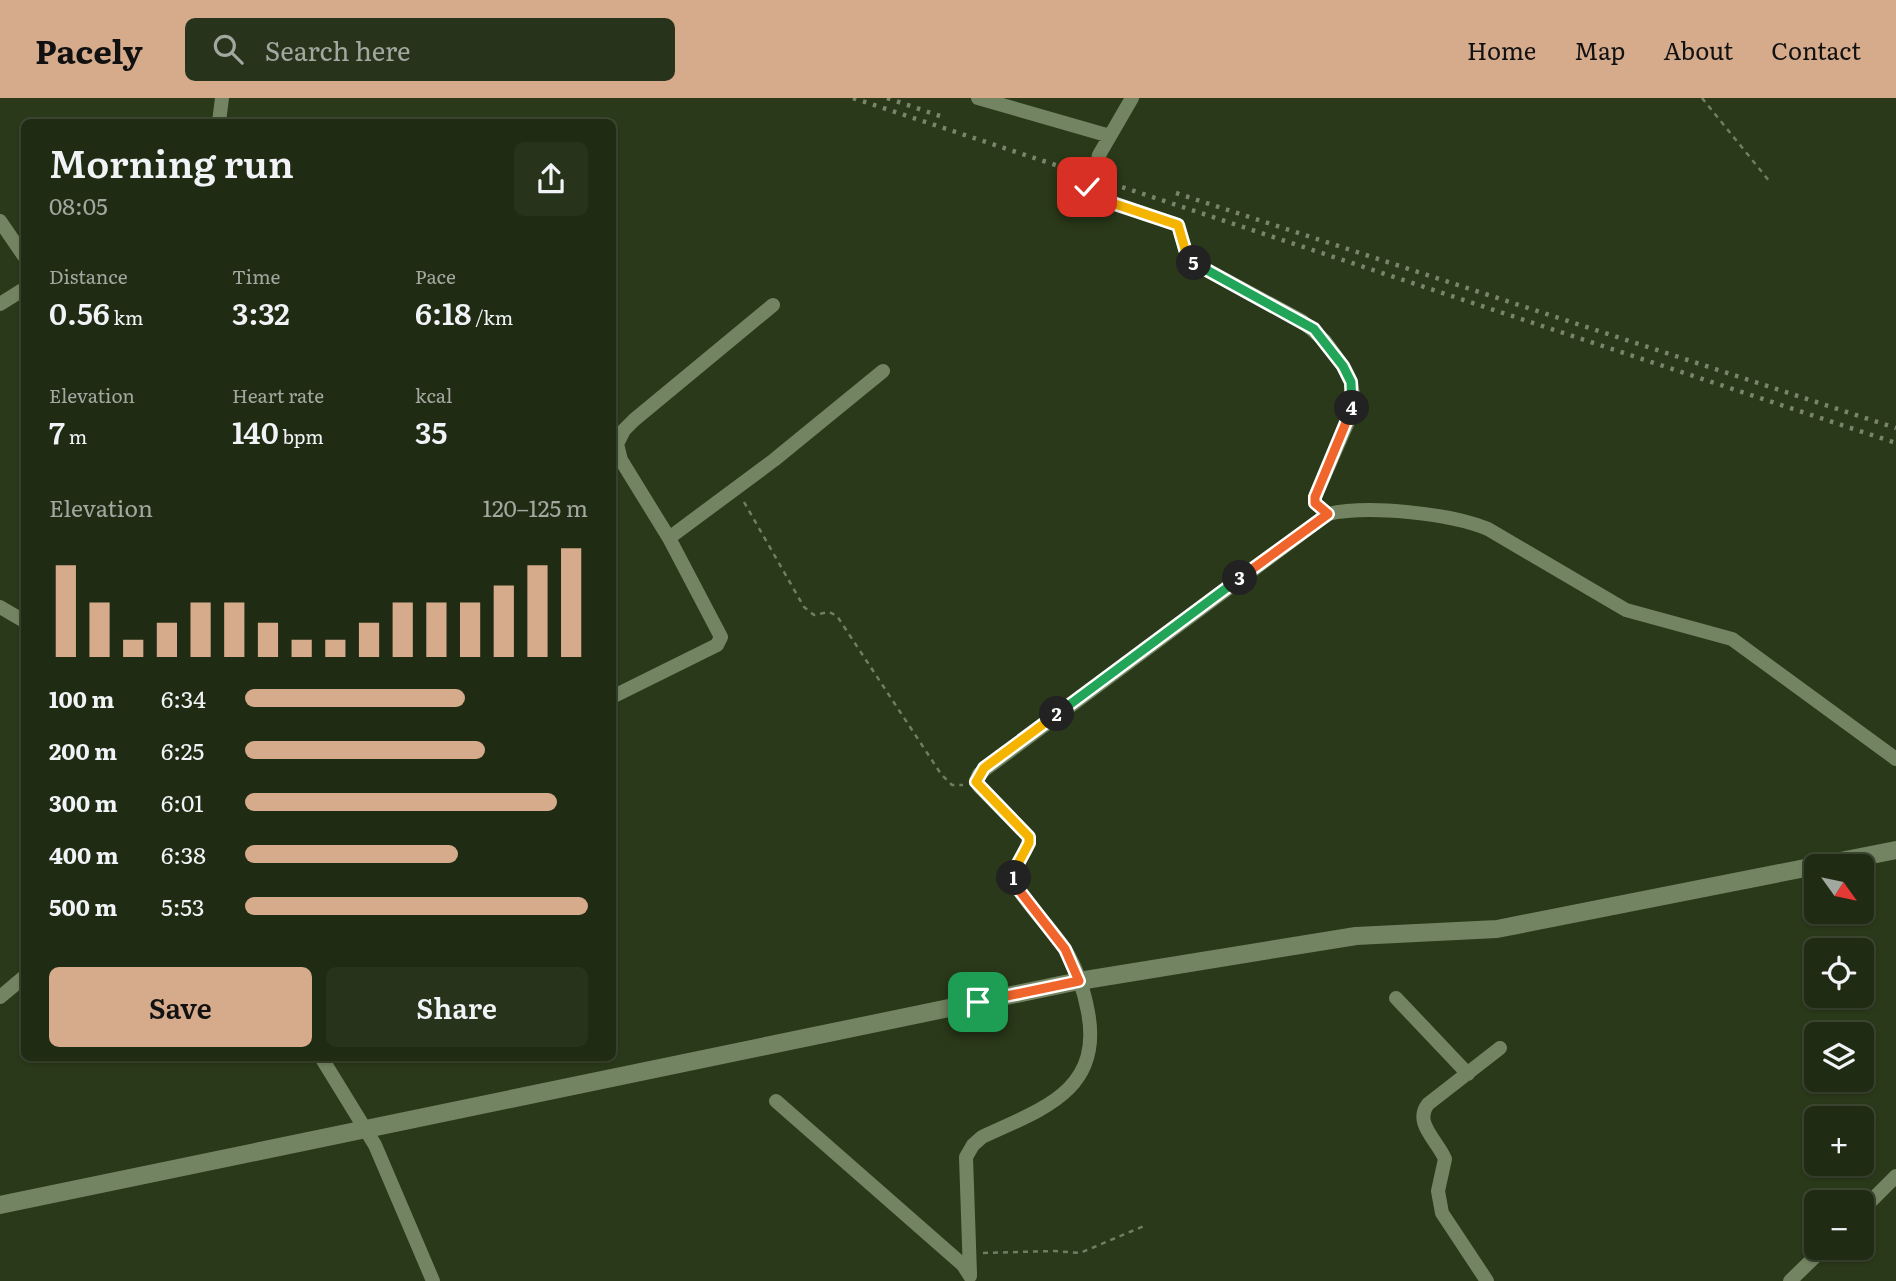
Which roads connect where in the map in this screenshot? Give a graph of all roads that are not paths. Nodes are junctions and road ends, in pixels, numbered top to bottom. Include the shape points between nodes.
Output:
1 (222, 98) edge
2 (978, 98) edge
3 (1132, 98) edge
4 (219, 119) edge
5 (1110, 136) junction
6 (1099, 155) tunnel mouth
7 (1088, 181) dead end
8 (0, 221) edge
9 (21, 252) edge
10 (21, 291) edge
11 (0, 304) edge
12 (773, 304) dead end
13 (883, 371) dead end
14 (1328, 514) junction
15 (669, 538) junction
16 (0, 607) edge
17 (21, 619) edge
18 (616, 694) edge
19 (1896, 759) edge
20 (1896, 850) edge
21 (21, 979) edge
22 (1079, 981) junction
23 (0, 997) edge
24 (1396, 998) dead end
25 (1500, 1048) dead end
26 (324, 1061) edge
27 (1468, 1074) junction
28 (776, 1101) dead end
29 (367, 1129) junction
30 (1896, 1176) edge
31 (1874, 1198) edge
32 (0, 1205) edge
33 (1812, 1260) edge
34 (970, 1278) edge
35 (433, 1281) edge
36 (1487, 1281) edge
37 (1790, 1281) edge

1 - 4 street
2 - 5 street
3 - 5 street
5 - 6 street
7 - 14 street via 1091,195 1178,225 1184,248 1194,262 1302,321 1325,341 1351,382 1354,401 1315,497 1315,503
8 - 9 street
10 - 11 street
12 - 15 street via 620,435 621,460
13 - 15 street
14 - 19 street via 1434,514 1488,529 1639,616 1732,639
14 - 22 street via 984,768 976,782 1029,837 1013,873 1014,882 1065,949
15 - 18 street via 721,641
16 - 17 street
20 - 22 main road via 1497,929 1356,936
21 - 23 street
22 - 29 main road
22 - 34 street via 1092,1032 1085,1069 1059,1097 982,1137 966,1157
24 - 27 street
25 - 27 street
26 - 29 street
27 - 36 street via 1428,1104 1422,1116 1445,1159 1438,1191 1442,1213
28 - 34 street
29 - 32 main road
29 - 35 street
30 - 31 street
33 - 37 street

